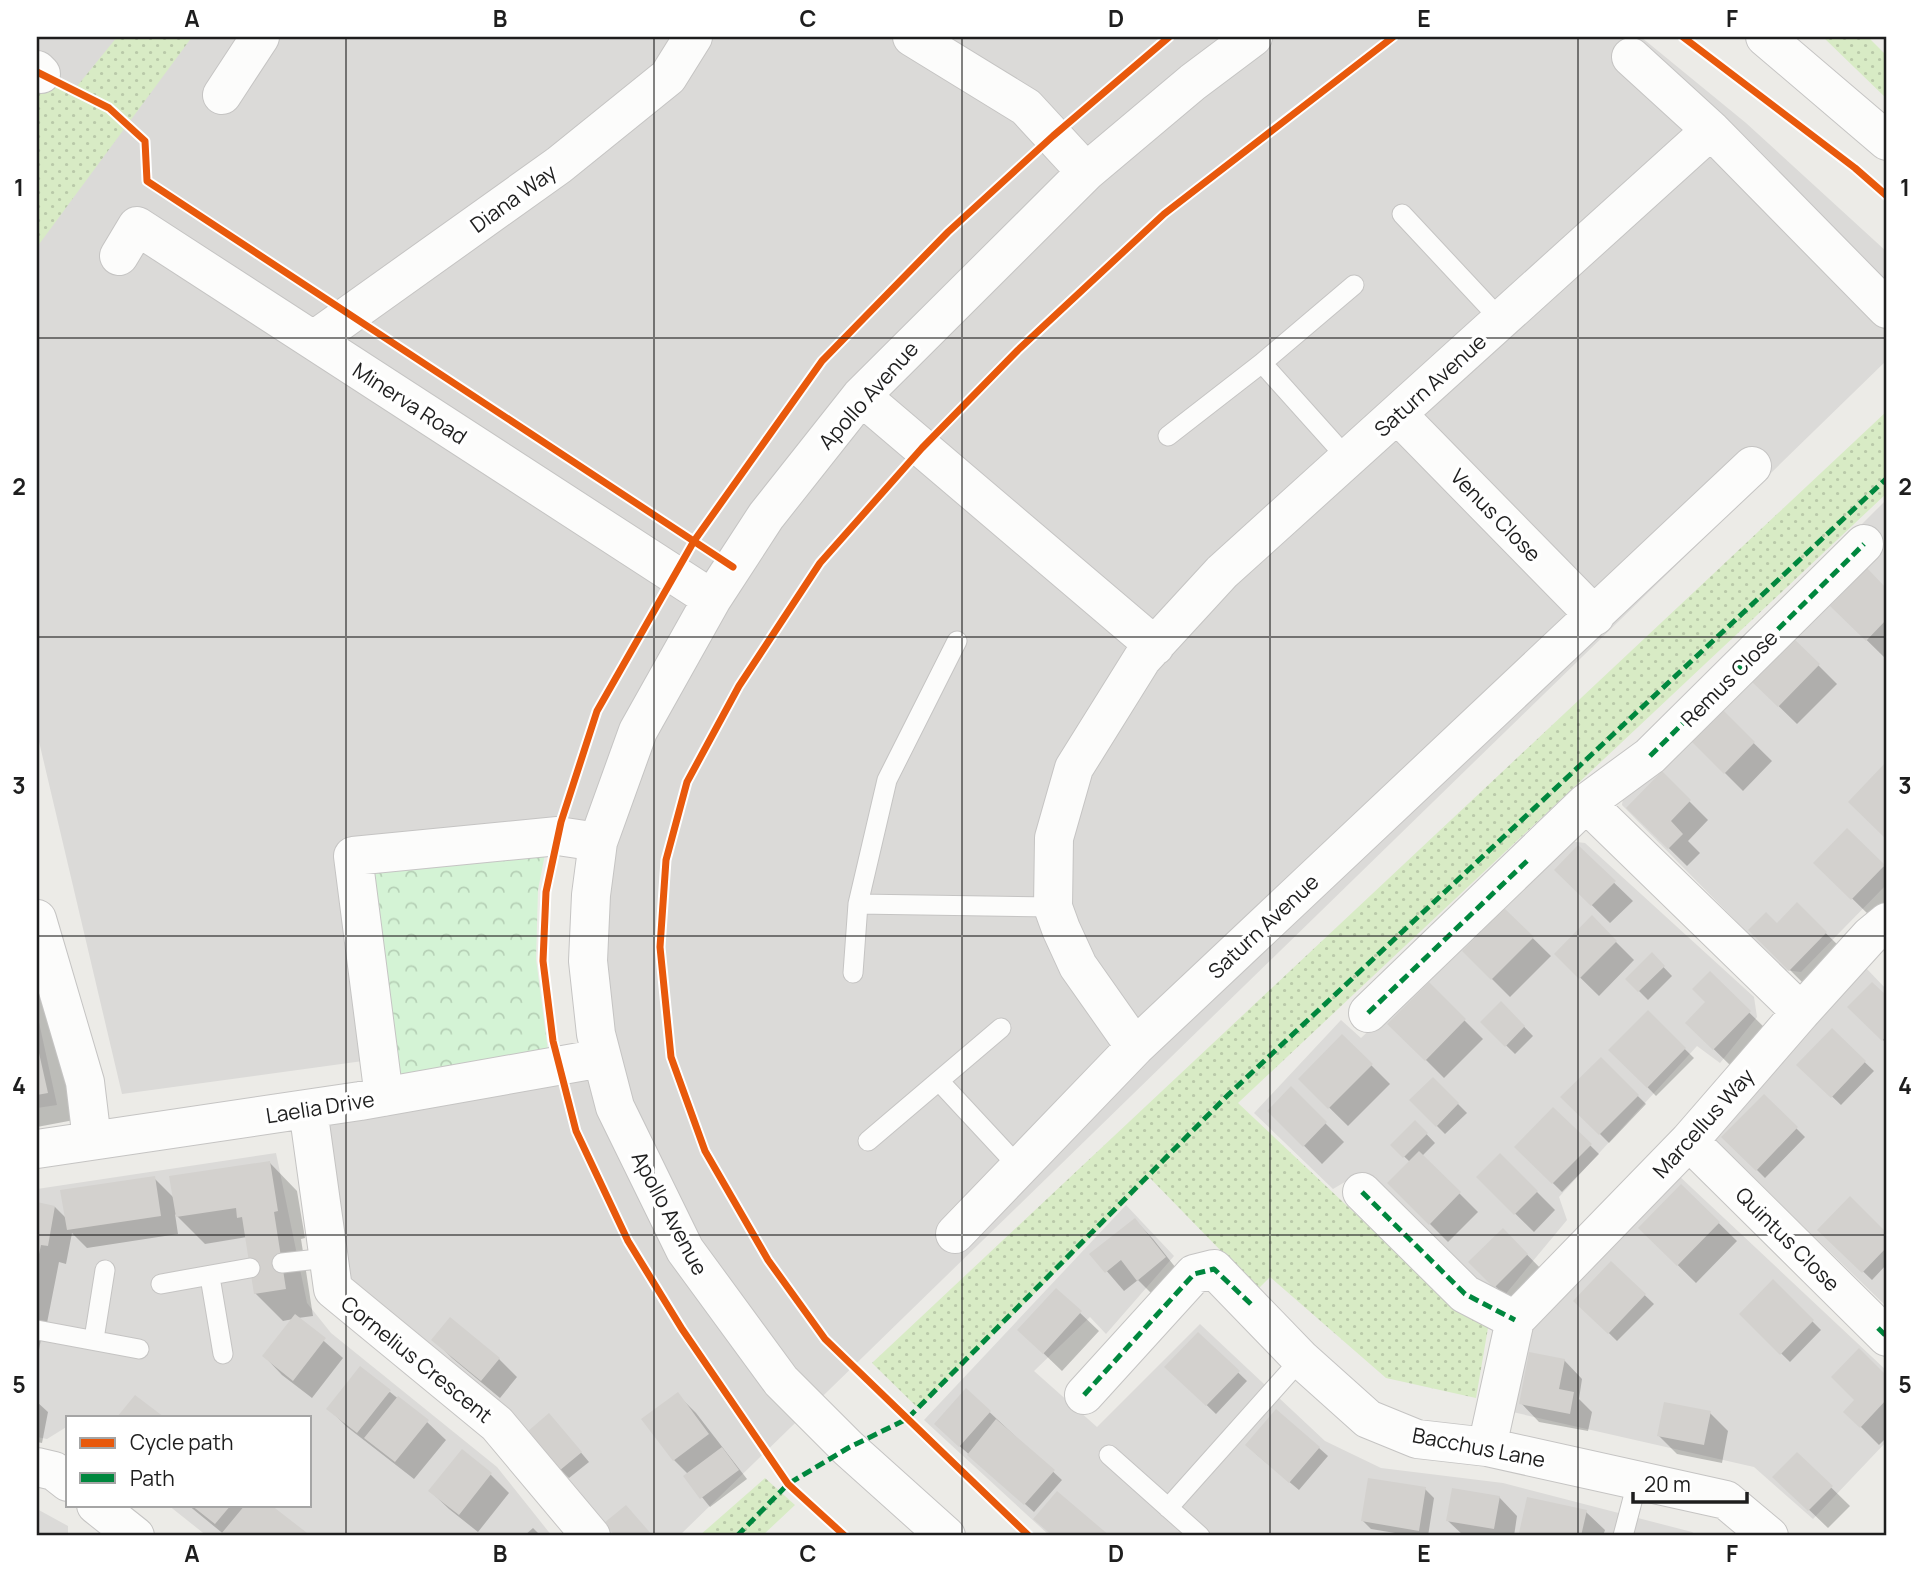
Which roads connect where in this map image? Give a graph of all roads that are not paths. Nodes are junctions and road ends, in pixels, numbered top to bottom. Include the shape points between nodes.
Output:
1 (260, 37) edge
2 (693, 37) edge
3 (912, 37) edge
4 (1253, 37) edge
5 (1765, 37) edge
6 (1631, 57) dead end
7 (222, 95) dead end
8 (1711, 130) junction
9 (1887, 141) edge
10 (1086, 172) junction
11 (1402, 214) dead end
12 (119, 256) dead end
13 (1354, 285) dead end
14 (1887, 309) edge
15 (1502, 320) junction
16 (314, 340) junction
17 (1262, 363) junction
18 (861, 396) junction
19 (1397, 414) junction
20 (1168, 436) dead end
21 (1348, 459) junction
22 (1752, 466) dead end
23 (1864, 544) dead end
24 (712, 600) junction
25 (1595, 616) junction
26 (957, 641) dead end
27 (1155, 646) junction
28 (1586, 803) junction
29 (598, 842) junction
30 (858, 904) junction
31 (1053, 907) junction
32 (37, 919) edge
33 (1882, 937) edge
34 (853, 973) dead end
35 (1801, 1012) junction
36 (1368, 1013) dead end
37 (1001, 1028) dead end
38 (1135, 1047) junction
39 (602, 1058) junction
40 (939, 1081) junction
41 (384, 1097) junction
42 (308, 1109) junction
43 (92, 1140) junction
44 (1689, 1141) junction
45 (868, 1142) dead end
46 (37, 1149) edge
47 (1019, 1167) junction
48 (1362, 1192) dead end
49 (955, 1234) dead end
50 (327, 1258) junction
51 (282, 1264) dead end
52 (250, 1268) dead end
53 (105, 1270) dead end
54 (210, 1277) junction
55 (161, 1284) dead end
56 (1515, 1320) junction
57 (37, 1330) edge
58 (1887, 1337) edge
59 (94, 1339) junction
60 (139, 1349) dead end
61 (223, 1354) dead end
62 (1301, 1359) junction
63 (1084, 1395) dead end
64 (1487, 1447) junction
65 (1109, 1455) dead end
66 (37, 1467) edge
67 (1638, 1479) junction
68 (66, 1480) edge
69 (97, 1506) edge
70 (1168, 1508) junction
71 (135, 1536) edge
72 (591, 1536) edge
73 (946, 1536) edge
74 (1200, 1536) edge
75 (1623, 1536) edge
76 (1769, 1536) edge

1 - 7 street
2 - 16 street, Diana Way via 668,77 559,165
3 - 10 street via 1026,107
4 - 10 street, Apollo Avenue
5 - 9 street
6 - 8 street
8 - 14 street
8 - 15 street, Saturn Avenue
10 - 18 street, Apollo Avenue
11 - 15 lane
12 - 16 street, Minerva Road via 137,226
13 - 17 lane
15 - 19 street, Saturn Avenue
16 - 24 street, Minerva Road
17 - 20 lane
17 - 21 lane
18 - 24 street, Apollo Avenue via 766,516
18 - 27 street
19 - 21 street, Saturn Avenue
19 - 25 street, Venus Close
21 - 27 street, Saturn Avenue via 1222,572
22 - 25 street
23 - 28 street, Remus Close via 1650,756
24 - 29 street, Apollo Avenue via 638,732
25 - 38 street, Saturn Avenue
26 - 30 lane via 887,780
27 - 31 street, Saturn Avenue via 1142,659 1074,768 1054,838
28 - 35 street
28 - 36 street, Remus Close
29 - 39 street, Apollo Avenue via 589,961
29 - 41 street via 558,836 353,856
30 - 31 lane
30 - 34 lane
31 - 38 street, Saturn Avenue via 1078,967
32 - 43 street via 85,1083
33 - 35 street, Marcellus Way
35 - 44 street, Marcellus Way
37 - 40 lane
38 - 47 street, Saturn Avenue
39 - 41 street, Laelia Drive
39 - 73 street, Apollo Avenue via 615,1107 685,1250 709,1284 781,1381
40 - 45 lane
40 - 47 lane
41 - 42 street, Laelia Drive
42 - 43 street, Laelia Drive
42 - 50 street, Cornelius Crescent
43 - 46 street, Laelia Drive
44 - 56 street, Marcellus Way
44 - 58 street, Quintus Close
47 - 49 street, Saturn Avenue
48 - 56 street via 1465,1294
50 - 51 lane
50 - 72 street, Cornelius Crescent via 332,1289 497,1424
52 - 54 lane
53 - 59 lane
54 - 55 lane
54 - 61 lane
56 - 64 street
57 - 59 lane
59 - 60 lane
62 - 63 street, Bacchus Lane via 1214,1269 1194,1274
62 - 64 street, Bacchus Lane via 1368,1419 1417,1438
62 - 70 lane
64 - 67 street, Bacchus Lane
65 - 70 lane
66 - 68 street via 54,1471
67 - 75 lane
67 - 76 street, Bacchus Lane via 1726,1500
69 - 71 street
70 - 74 lane

